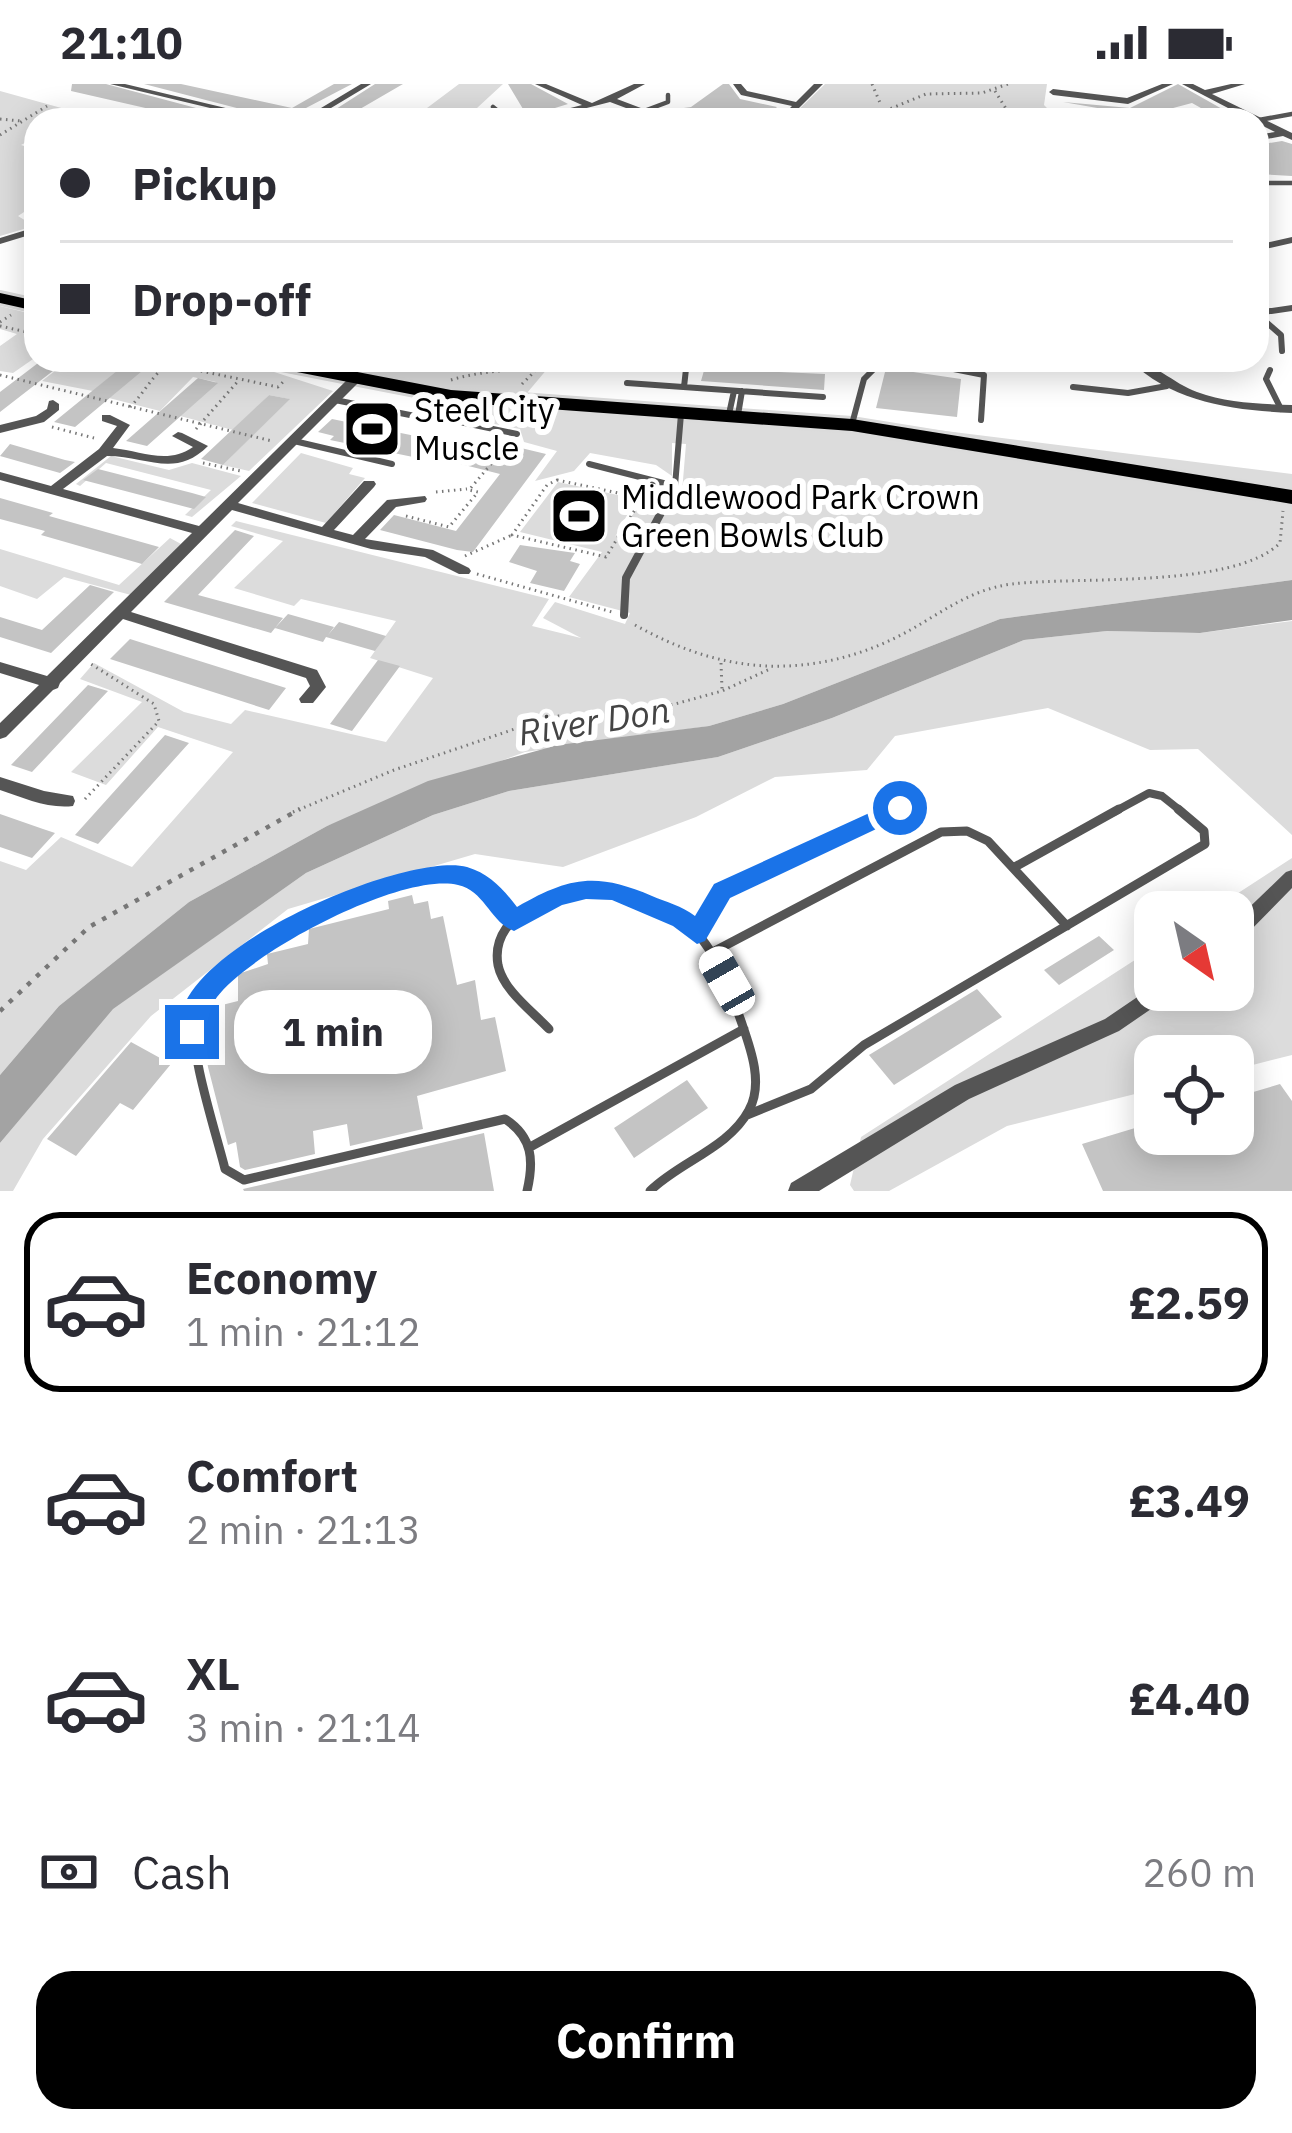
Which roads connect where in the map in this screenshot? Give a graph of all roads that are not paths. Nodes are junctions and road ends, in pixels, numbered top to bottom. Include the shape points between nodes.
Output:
1 (114, 84) edge
2 (367, 84) edge
3 (539, 84) edge
4 (640, 84) edge
5 (736, 84) edge
6 (819, 84) edge
7 (1169, 84) edge
8 (1186, 84) edge
9 (1241, 84) edge
10 (1208, 92) junction
11 (1054, 93) edge
12 (668, 95) dead end
13 (612, 100) junction
14 (795, 104) junction
15 (592, 106) junction
16 (219, 108) edge
17 (326, 108) edge
18 (585, 108) edge
19 (635, 108) edge
20 (652, 108) edge
21 (792, 108) edge
22 (1236, 108) edge
23 (1269, 324) edge
24 (1282, 351) dead end
25 (1270, 370) dead end
26 (318, 372) edge
27 (686, 372) edge
28 (868, 372) edge
29 (969, 372) edge
30 (1149, 372) edge
31 (355, 380) junction
32 (627, 383) dead end
33 (1166, 386) junction
34 (684, 387) junction
35 (1073, 388) dead end
36 (738, 391) junction
37 (445, 395) junction
38 (823, 397) dead end
39 (335, 400) junction
40 (53, 404) dead end
41 (1286, 409) edge
42 (681, 412) junction
43 (734, 415) junction
44 (430, 416) junction
45 (106, 418) dead end
46 (981, 420) dead end
47 (852, 425) junction
48 (0, 430) edge
49 (518, 434) road end
50 (182, 437) road end
51 (292, 443) junction
52 (104, 452) junction
53 (392, 464) dead end
54 (589, 464) dead end
55 (0, 476) edge
56 (369, 484) dead end
57 (675, 486) junction
58 (54, 490) junction
59 (1286, 496) edge
60 (420, 500) road end
61 (230, 505) junction
62 (204, 532) junction
63 (326, 532) junction
64 (355, 541) junction
65 (457, 567) road end
66 (122, 614) junction
67 (624, 615) road end
68 (0, 667) edge
69 (53, 684) junction
70 (307, 699) dead end
71 (0, 733) edge
72 (0, 783) edge
73 (67, 801) road end
74 (900, 808) dead end
75 (1012, 868) junction
76 (1292, 878) edge
77 (1254, 915) edge
78 (514, 921) junction
79 (1067, 926) junction
80 (697, 934) junction
81 (711, 953) junction
82 (1134, 1010) edge
83 (549, 1028) dead end
84 (744, 1029) junction
85 (747, 1115) junction
86 (532, 1146) junction
87 (527, 1191) edge
88 (650, 1191) edge
89 (799, 1191) edge

1 - 16 street
2 - 17 street
3 - 15 street
4 - 13 street
5 - 14 street
6 - 14 street
7 - 11 street via 1128,101
8 - 10 street
9 - 10 street
10 - 22 street
12 - 20 lane
13 - 15 street
13 - 19 street
14 - 21 street
15 - 18 street
23 - 24 lane via 1281,335
25 - 41 lane via 1266,379
26 - 31 main road
27 - 34 lane
28 - 47 lane
29 - 46 lane via 984,375
30 - 33 street
31 - 37 main road
31 - 39 street
32 - 34 lane
33 - 35 lane via 1110,394
33 - 41 street via 1216,404
34 - 36 lane
36 - 38 lane
36 - 43 lane
37 - 42 main road
37 - 44 lane
39 - 44 lane
39 - 51 street
40 - 48 street via 40,419
42 - 43 main road
42 - 57 lane
43 - 47 main road
44 - 49 lane
45 - 52 street via 124,425
47 - 59 main road
50 - 52 street via 202,446 173,464
51 - 53 lane
51 - 61 street
52 - 58 street
54 - 57 lane
55 - 58 street
56 - 63 street
57 - 67 lane via 626,578
58 - 62 street
60 - 64 street via 383,510
61 - 62 street
61 - 63 street
62 - 66 street
63 - 64 street
64 - 65 street via 428,553
66 - 69 street
66 - 70 street via 312,674 318,687
68 - 69 street
69 - 71 street
72 - 73 street
74 - 80 lane via 722,891
75 - 79 lane
75 - 79 lane via 1149,793 1204,831 1204,844
75 - 81 lane via 988,841 941,832
76 - 77 street
78 - 80 lane via 556,896 614,890 682,919
78 - 83 lane via 497,956 500,972
78 - 86 lane via 490,890 464,876 436,874 372,892 268,940 211,985 192,1032 232,1177 505,1119
79 - 85 lane via 864,1045 847,1065 777,1108
80 - 81 lane
81 - 84 lane
82 - 89 street via 962,1092
84 - 85 lane via 754,1098
84 - 86 lane
85 - 88 lane
86 - 87 lane

